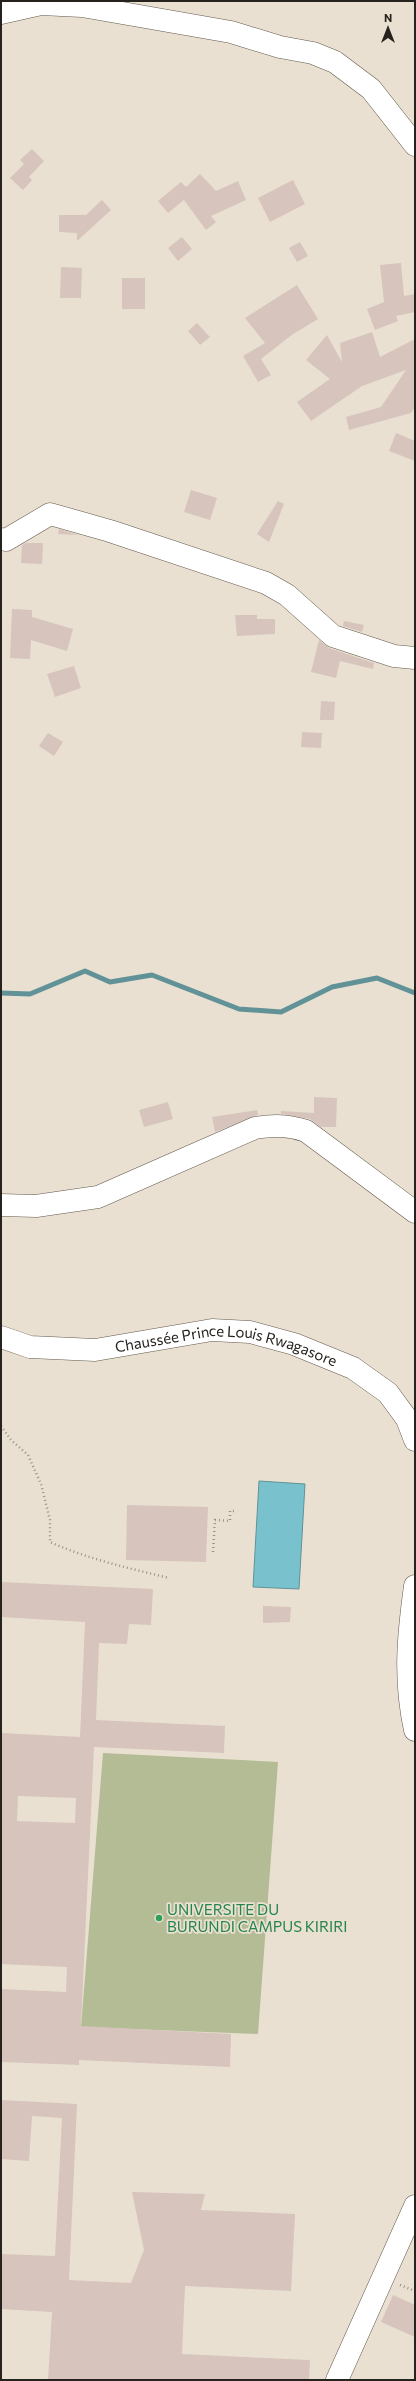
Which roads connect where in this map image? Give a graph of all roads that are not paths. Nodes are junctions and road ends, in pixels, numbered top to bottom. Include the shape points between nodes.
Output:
1 (1, 13) edge
2 (415, 145) edge
3 (1, 539) edge
4 (415, 658) edge
5 (1, 1205) edge
6 (415, 1212) edge
7 (1, 1337) edge
8 (415, 1440) edge
9 (415, 1586) edge
10 (415, 1730) edge
11 (415, 2206) edge
12 (337, 2380) edge

1 - 2 street via 41,4 82,6 231,32 280,47 313,53 335,62 371,89
3 - 4 street via 6,540 50,514 110,531 266,583 287,596 333,636 394,656
5 - 6 street via 36,1206 98,1197 255,1128 290,1125 306,1131
7 - 8 street, Chaussée Prince Louis Rwagasore via 30,1347 95,1350 212,1330 250,1332 294,1344 353,1368 388,1393 406,1419
9 - 10 street via 406,1658 408,1700
11 - 12 street

